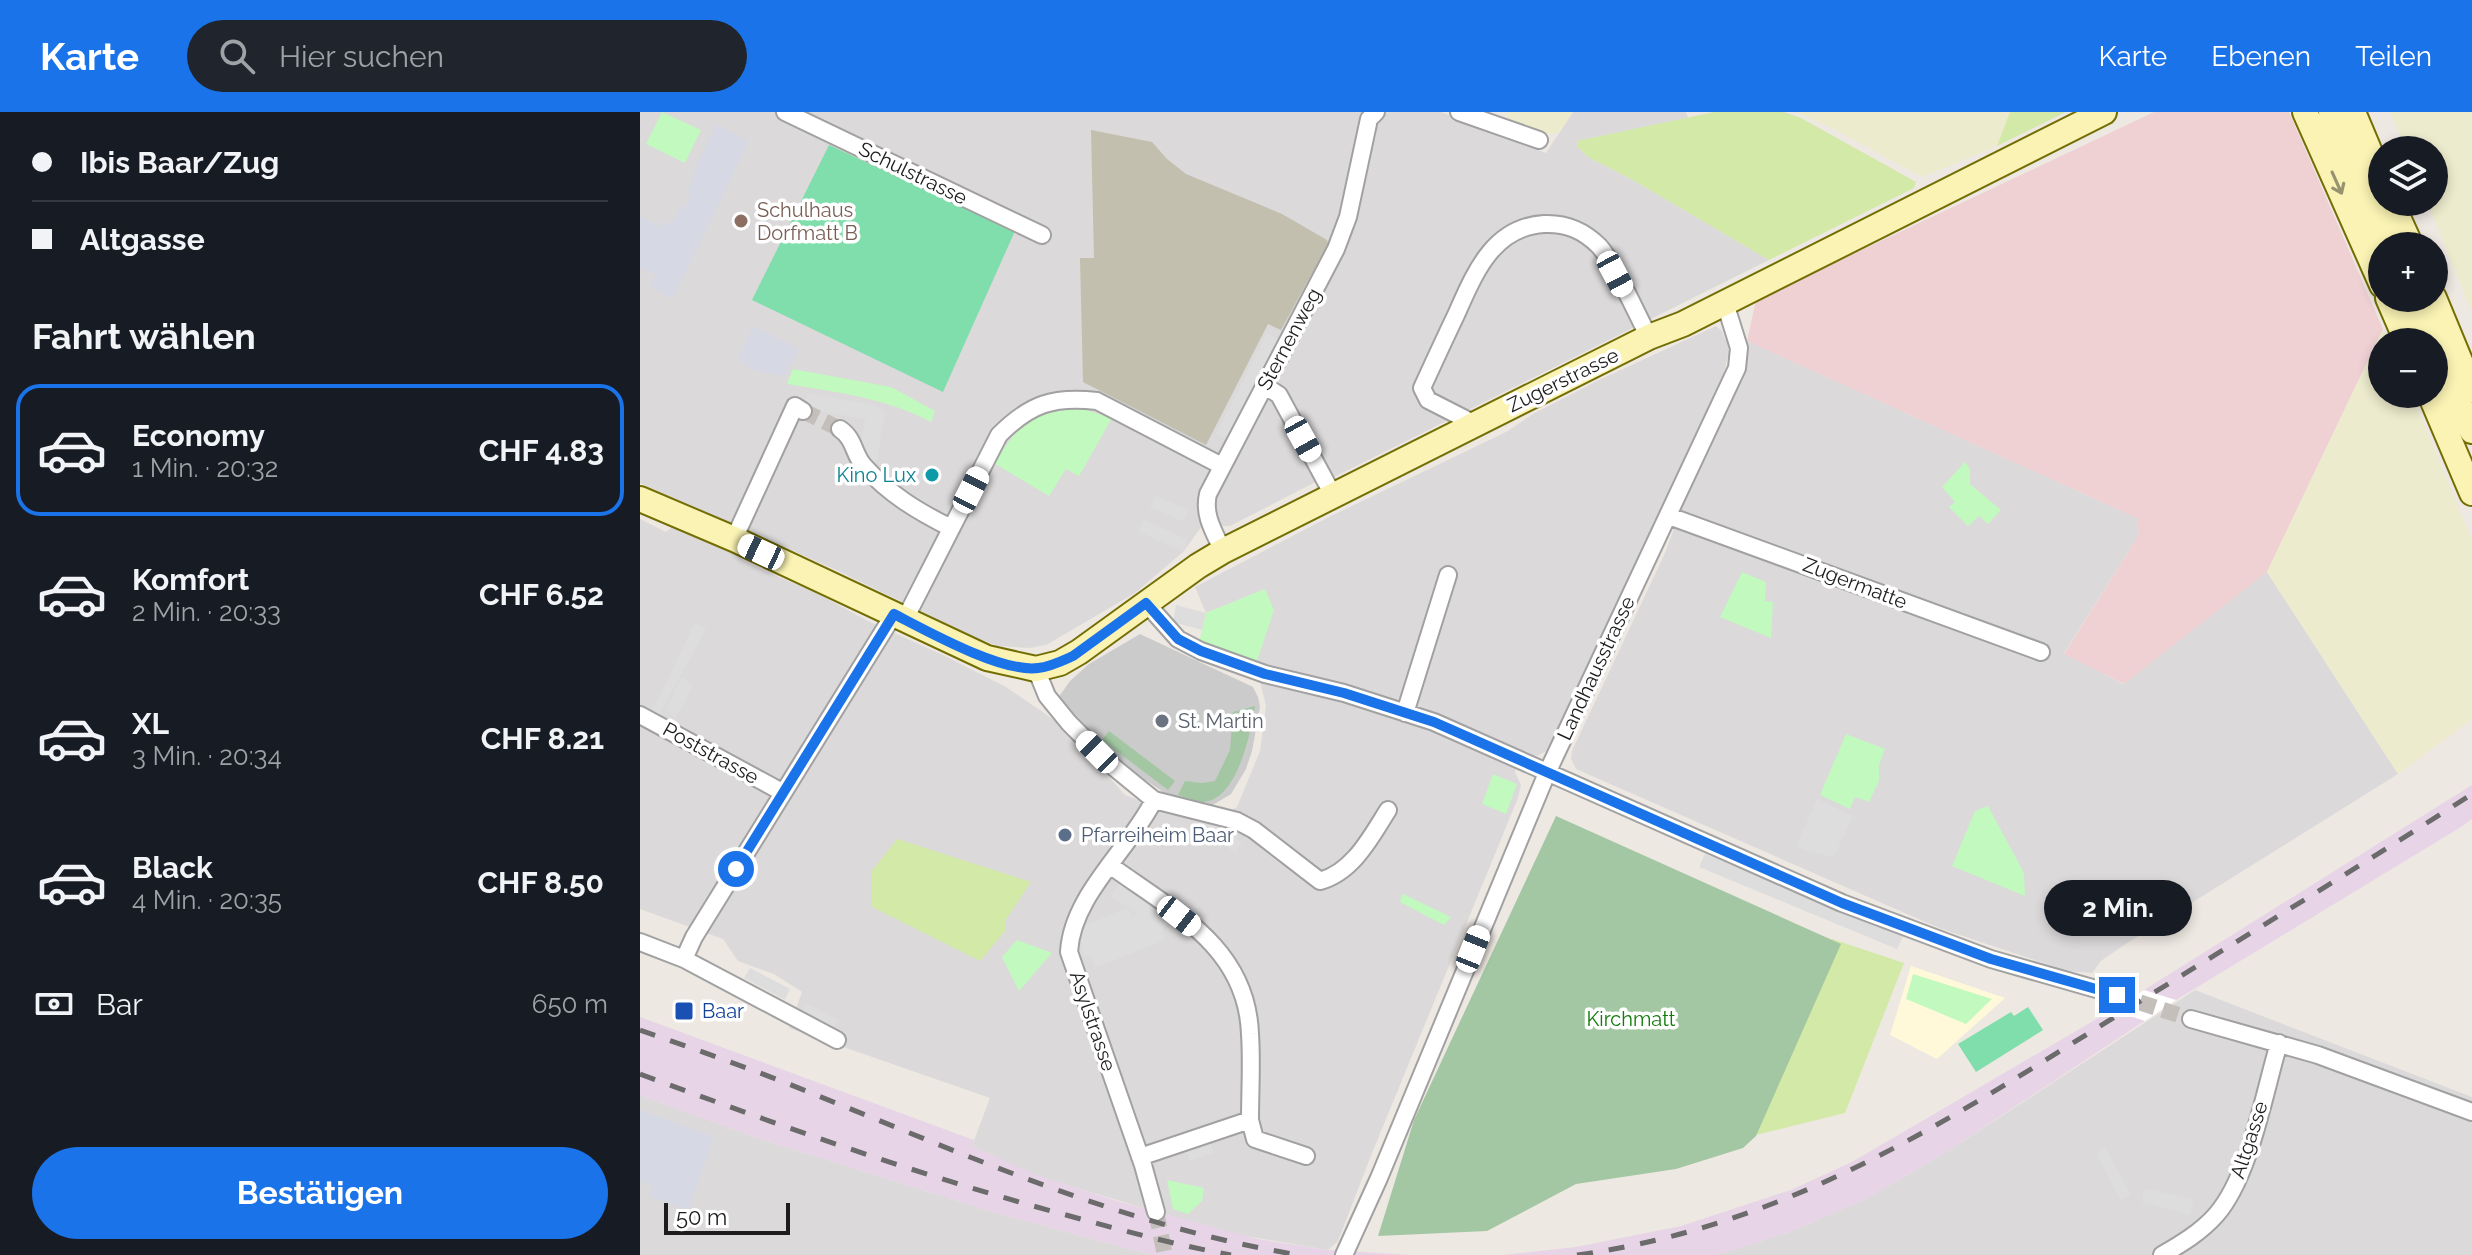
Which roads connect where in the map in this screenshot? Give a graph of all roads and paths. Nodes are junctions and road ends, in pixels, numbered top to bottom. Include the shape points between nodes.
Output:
1 (785, 112) edge
2 (1459, 112) edge
3 (2104, 112) edge
4 (2305, 112) edge
5 (2331, 112) edge
6 (2353, 112) edge
7 (1372, 116) edge
8 (1539, 140) dead end
9 (2368, 148) edge
10 (2383, 232) edge
11 (1042, 235) dead end
12 (2368, 254) edge
13 (1725, 303) junction
14 (2440, 312) edge
15 (1649, 337) junction
16 (1264, 385) junction
17 (2472, 390) edge
18 (2448, 399) edge
19 (2448, 406) edge
20 (2445, 408) edge
21 (799, 409) dead end
22 (1475, 424) junction
23 (840, 429) tunnel mouth
24 (2472, 431) edge
25 (2472, 453) edge
26 (1222, 466) junction
27 (2472, 493) edge
28 (1333, 495) junction
29 (640, 499) edge
30 (1669, 516) junction
31 (951, 528) junction
32 (734, 539) junction
33 (1223, 551) junction
34 (1448, 575) dead end
35 (1146, 603) junction
36 (899, 617) junction
37 (2041, 652) dead end
38 (1036, 669) junction
39 (1405, 713) junction
40 (640, 715) edge
41 (1547, 773) junction
42 (782, 792) junction
43 (1154, 800) junction
44 (1388, 810) dead end
45 (1111, 866) junction
46 (640, 942) edge
47 (684, 959) junction
48 (2117, 995) tunnel mouth
49 (2191, 1019) tunnel mouth
50 (837, 1040) dead end
51 (2279, 1043) junction
52 (2472, 1112) edge
53 (1250, 1120) junction
54 (1306, 1156) dead end
55 (1140, 1157) junction
56 (1156, 1212) tunnel mouth
57 (1344, 1255) edge
58 (2162, 1255) edge

1 - 11 street, Schulstrasse
2 - 8 street
3 - 13 street, Zugerstrasse
4 -> 12 street
5 - 10 street
6 - 9 street
7 - 16 street, Sternenweg via 1340,238
13 - 15 street, Zugerstrasse
13 - 30 street, Landhausstrasse via 1739,348 1737,368
14 - 17 street
15 - 22 street, Zugerstrasse
15 - 22 street via 1601,248 1580,230 1557,223 1512,233 1487,253 1474,273 1422,388 1428,400
16 - 26 street, Sternenweg
16 - 28 street via 1279,395
18 - 24 street
19 - 25 street
20 - 27 street
21 - 32 street
22 - 28 street, Zugerstrasse
23 - 31 street via 885,489
26 - 31 street via 1097,401 1039,404 999,435
26 - 33 street, Sternenweg via 1205,505
28 - 33 street, Zugerstrasse
29 - 32 street
30 - 37 street, Zugermatte
30 - 41 street, Landhausstrasse
31 - 36 street
32 - 36 street
33 - 35 street, Zugerstrasse
34 - 39 street
35 - 38 street, Zugerstrasse via 1073,656
35 - 39 street via 1189,646 1265,674
36 - 38 street via 987,658
36 - 42 street
38 - 43 street via 1047,696 1069,723
39 - 41 street
40 - 42 street, Poststrasse
41 - 48 street via 1842,903 2035,973
41 - 57 street, Landhausstrasse
42 - 47 street
43 - 44 street via 1237,821 1320,881 1342,871
43 - 45 street, Asylstrasse
45 - 53 street via 1214,942 1231,966 1250,1031
45 - 55 street, Asylstrasse via 1079,910 1069,952
46 - 47 street
47 - 50 street
49 - 51 street
51 - 52 street
51 - 58 street, Altgasse via 2244,1166 2230,1194 2216,1215
53 - 54 street via 1255,1139
53 - 55 street
55 - 56 street, Asylstrasse

